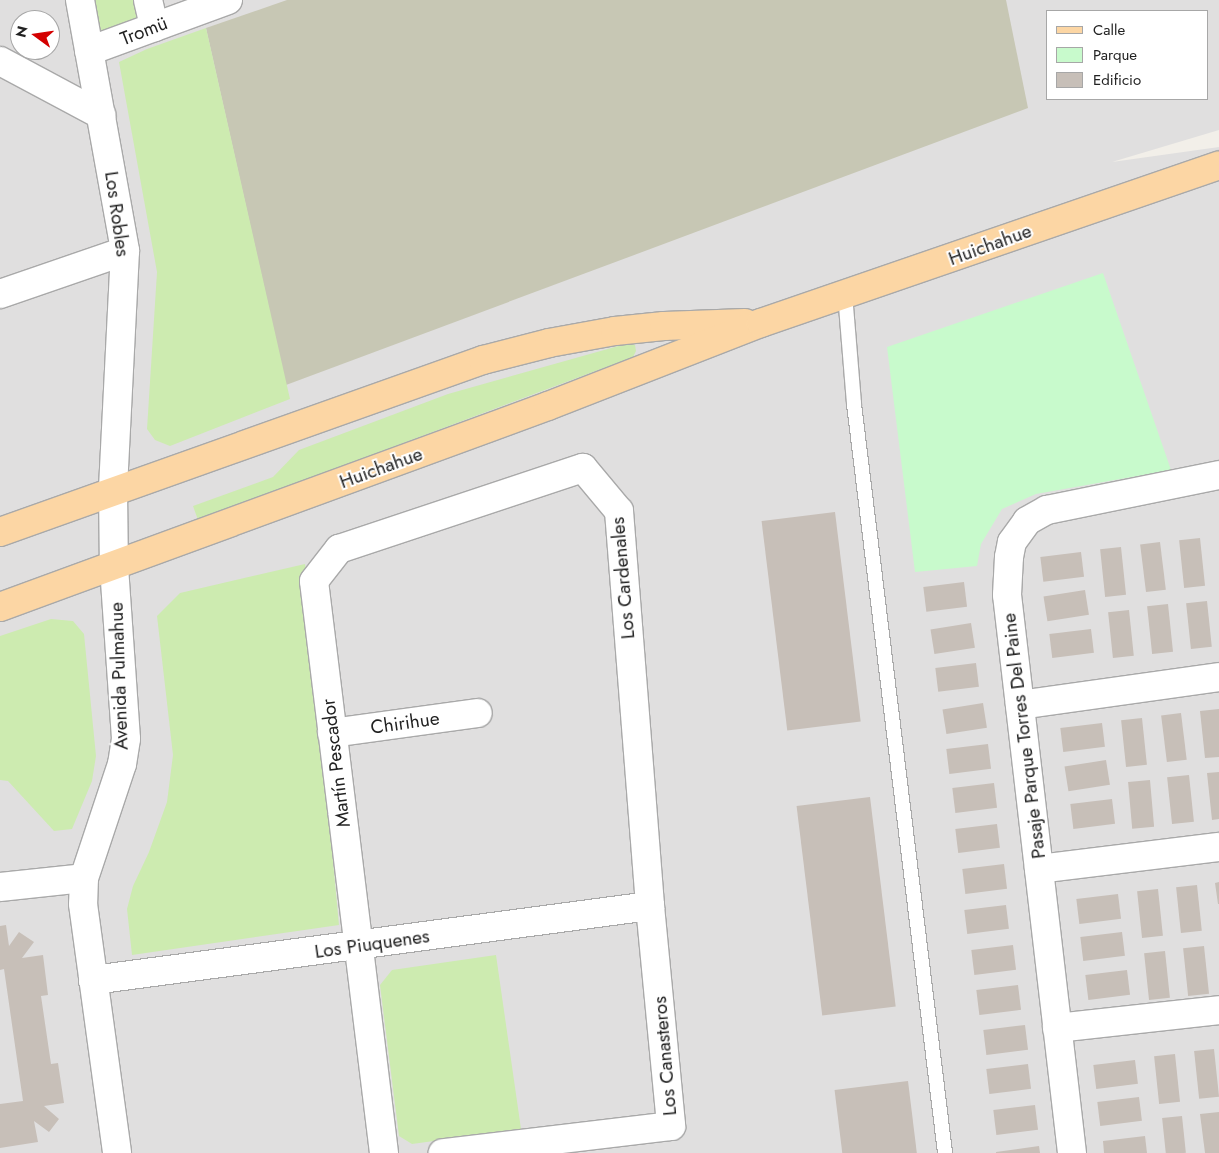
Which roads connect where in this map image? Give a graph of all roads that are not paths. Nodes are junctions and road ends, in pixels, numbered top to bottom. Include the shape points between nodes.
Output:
1 (80, 0) edge
2 (148, 0) edge
3 (228, 0) edge
4 (154, 27) junction
5 (89, 51) junction
6 (4, 67) edge
7 (101, 115) junction
8 (1219, 165) edge
9 (124, 251) junction
10 (0, 294) edge
11 (845, 294) junction
12 (761, 323) junction
13 (1219, 475) edge
14 (113, 490) junction
15 (0, 532) edge
16 (114, 567) junction
17 (314, 581) joint
18 (0, 607) edge
19 (1219, 677) edge
20 (1020, 705) junction
21 (478, 713) dead end
22 (332, 733) junction
23 (1219, 847) edge
24 (1039, 868) junction
25 (84, 878) junction
26 (0, 887) edge
27 (650, 906) junction
28 (358, 946) junction
29 (94, 980) junction
30 (1219, 1010) edge
31 (1057, 1028) junction
32 (117, 1153) edge
33 (384, 1153) edge
34 (443, 1153) edge
35 (945, 1153) edge
36 (1072, 1153) edge

1 - 5 street, Los Robles
2 - 4 street
3 - 4 street, Tromü
4 - 5 street, Tromü
5 - 7 street, Los Robles
6 - 7 street
7 - 9 street, Los Robles
8 - 11 main road, Huichahue
9 - 10 street
9 - 14 street, Los Robles
11 - 12 main road, Huichahue
11 - 35 lane via 854,404
12 - 14 main road, Huichahue via 615,331 483,360
12 - 16 main road, Huichahue
13 - 20 street, Pasaje Parque Torres Del Paine via 1047,510 1019,529 1009,557 1007,595
14 - 15 main road, Huichahue
14 - 16 street, Avenida Pulmahue
16 - 18 main road, Huichahue
16 - 25 street, Avenida Pulmahue via 126,739 122,764
17 - 22 street, Martín Pescador
17 - 27 street, Los Cardenales via 339,549 583,468 619,511
19 - 20 street
20 - 24 street, Pasaje Parque Torres Del Paine
21 - 22 street, Chirihue
22 - 28 street, Martín Pescador
23 - 24 street
24 - 31 street, Pasaje Parque Torres Del Paine
25 - 26 street
25 - 29 street, Avenida Pulmahue via 83,904
27 - 28 street, Los Piuquenes
27 - 34 street, Los Canasteros via 671,1126
28 - 29 street, Los Piuquenes
28 - 33 street
29 - 32 street, Avenida Pulmahue
30 - 31 street
31 - 36 street, Pasaje Parque Torres Del Paine

